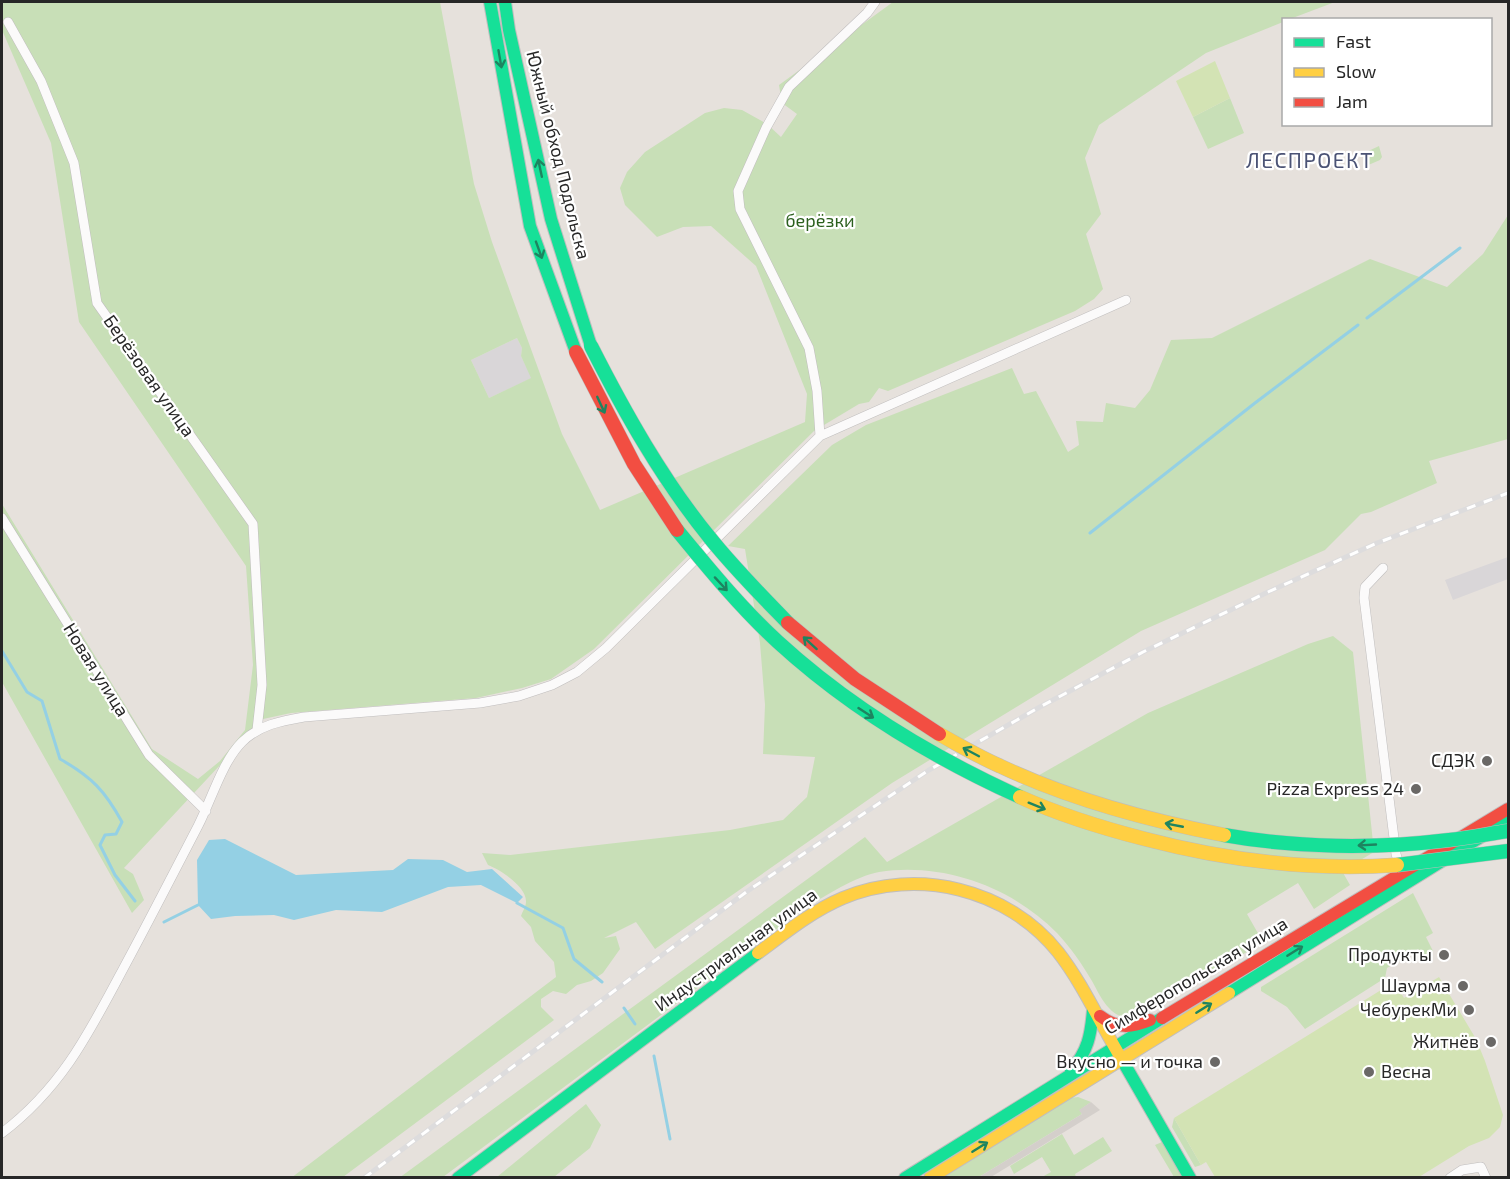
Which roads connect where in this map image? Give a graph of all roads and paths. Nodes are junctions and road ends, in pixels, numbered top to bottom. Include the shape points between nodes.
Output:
1 (490, 2) edge
2 (505, 2) edge
3 (875, 2) edge
4 (8, 22) dead end
5 (1126, 300) dead end
6 (820, 436) junction
7 (2, 518) edge
8 (1383, 568) dead end
9 (257, 730) junction
10 (206, 811) junction
11 (1507, 819) edge
12 (1509, 851) edge
13 (1403, 873) junction
14 (1093, 1009) junction
15 (1175, 1011) junction
16 (1114, 1046) junction
17 (1122, 1059) junction
18 (1061, 1079) junction
19 (2, 1133) edge
20 (459, 1178) edge
21 (905, 1178) edge
22 (930, 1178) edge
23 (1190, 1178) edge
24 (1450, 1178) edge
25 (1486, 1178) edge

1 -> 12 main road, Южный обход Подольска, bridge via 530,226 576,352 604,413 674,527 718,580 794,655 859,709 965,774 1036,806 1152,843 1221,857 1335,868 1446,862
11 -> 2 main road, Южный обход Подольска, bridge via 1442,841 1333,846 1278,843 1157,822 1087,802 980,757 923,726 821,652 730,564 688,509 621,406 591,346 551,219
3 - 6 street via 789,87 738,191 740,209 809,348
4 - 9 street, Берёзовая улица via 41,81 74,163 97,303 253,524 262,685
5 - 6 street
6 - 9 street via 621,634 576,672 552,685 480,704 304,717 277,721
7 - 10 street, Новая улица via 149,755
8 - 13 street via 1365,587 1364,598 1396,854
9 - 10 street via 229,759
10 - 19 street via 81,1046 50,1088
11 - 13 main road, Симферопольская улица
17 -> 11 main road, Симферопольская улица
13 - 15 main road, Симферопольская улица
14 - 15 main road via 1111,1025 1125,1027
14 - 16 main road, Индустриальная улица
14 - 18 main road via 1091,1040 1081,1062
14 - 20 main road, Индустриальная улица via 1050,944 1002,905 939,884 877,887 822,907 790,928
15 - 16 main road, Симферопольская улица
16 - 17 main road, Индустриальная улица
16 - 18 main road, Симферопольская улица
22 -> 17 main road, Симферопольская улица
17 - 23 main road, Индустриальная улица
18 - 21 main road, Симферопольская улица
24 - 25 street via 1462,1170 1481,1167

